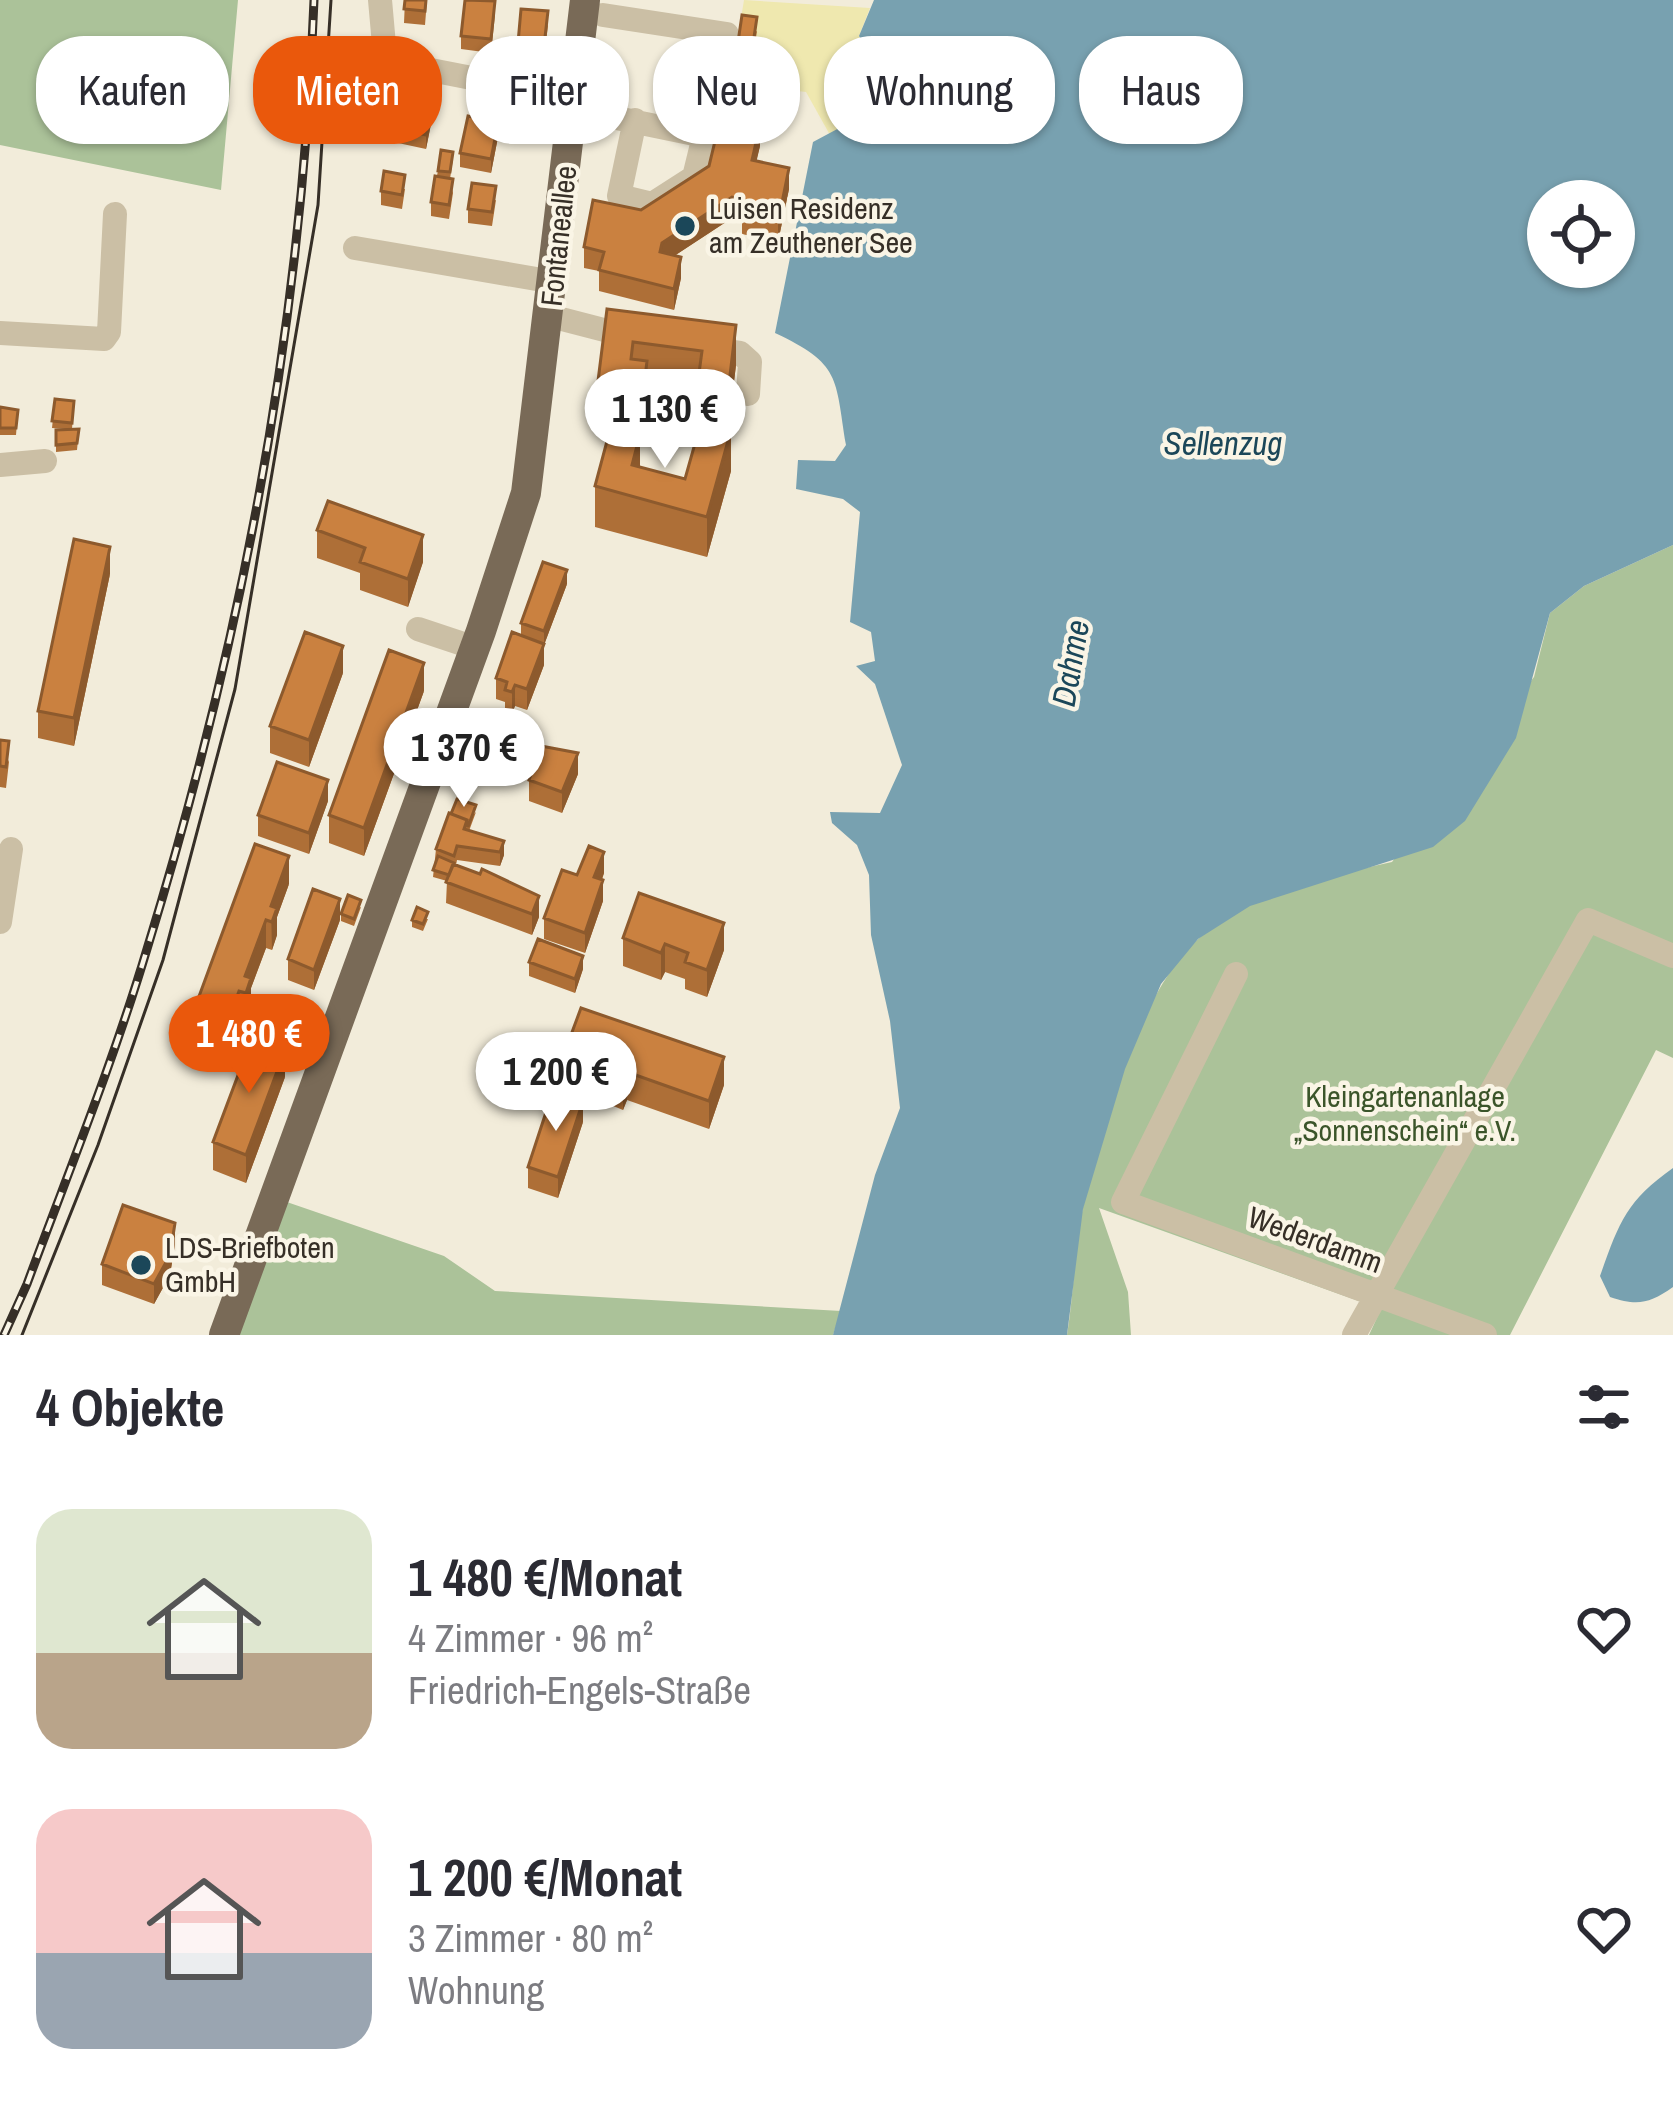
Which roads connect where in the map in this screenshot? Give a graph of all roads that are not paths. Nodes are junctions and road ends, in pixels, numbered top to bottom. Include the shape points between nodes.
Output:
1 (380, 0) edge
2 (594, 8) edge
3 (727, 34) dead end
4 (466, 79) edge
5 (629, 118) edge
6 (635, 120) dead end
7 (569, 144) edge
8 (115, 214) dead end
9 (355, 248) dead end
10 (554, 282) junction
11 (550, 316) junction
12 (0, 333) edge
13 (748, 394) dead end
14 (45, 461) dead end
15 (0, 465) edge
16 (418, 629) dead end
17 (475, 648) junction
18 (439, 749) junction
19 (510, 770) dead end
20 (11, 849) dead end
21 (0, 922) edge
22 (1673, 956) edge
23 (1236, 974) dead end
24 (1380, 1297) junction
25 (224, 1335) edge
26 (1354, 1335) edge
27 (1485, 1335) edge

1 - 4 street via 385,56
2 - 3 street
5 - 6 street
7 - 10 main road, Fontaneallee
8 - 12 street via 104,339
9 - 10 street
10 - 11 main road, Fontaneallee
11 - 13 street via 626,337 740,352 750,362
11 - 17 main road, Fontaneallee via 532,461
14 - 15 street
16 - 17 street
17 - 18 main road, Fontaneallee
18 - 19 street
18 - 25 main road, Fontaneallee
20 - 21 street
22 - 24 street via 1588,920
23 - 24 street, Wederdamm via 1123,1202
24 - 26 street
24 - 27 street, Wederdamm

